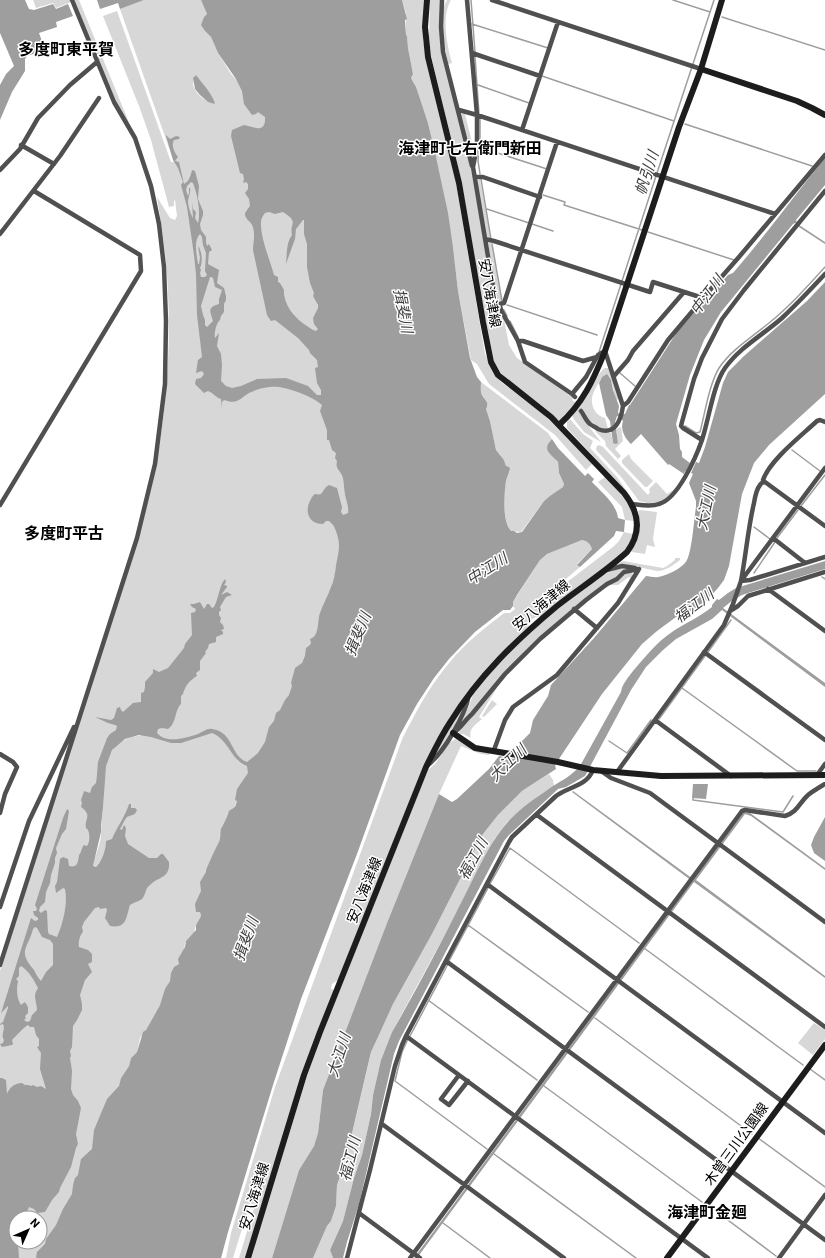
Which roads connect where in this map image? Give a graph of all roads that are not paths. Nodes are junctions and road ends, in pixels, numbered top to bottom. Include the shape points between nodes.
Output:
1 (72, 0) edge
2 (427, 0) edge
3 (467, 0) edge
4 (492, 0) edge
5 (722, 0) edge
6 (443, 1) edge
7 (558, 22) junction
8 (472, 54) junction
9 (97, 62) junction
10 (696, 67) junction
11 (540, 76) junction
12 (99, 98) dead end
13 (459, 110) junction
14 (477, 115) junction
15 (825, 115) edge
16 (522, 130) junction
17 (557, 142) junction
18 (21, 146) junction
19 (825, 154) edge
20 (54, 164) junction
21 (473, 167) junction
22 (0, 170) edge
23 (662, 176) junction
24 (474, 177) junction
25 (34, 191) junction
26 (825, 191) edge
27 (540, 197) junction
28 (775, 214) junction
29 (0, 234) edge
30 (485, 239) junction
31 (522, 250) junction
32 (825, 274) edge
33 (626, 284) junction
34 (684, 292) junction
35 (703, 298) junction
36 (499, 304) junction
37 (518, 341) junction
38 (606, 351) junction
39 (597, 357) junction
40 (614, 376) junction
41 (623, 406) junction
42 (581, 411) dead end
43 (825, 422) edge
44 (559, 425) junction
45 (702, 440) junction
46 (825, 468) edge
47 (765, 482) junction
48 (632, 504) junction
49 (0, 505) edge
50 (797, 506) junction
51 (825, 526) edge
52 (775, 540) junction
53 (825, 557) edge
54 (805, 563) junction
55 (638, 569) junction
56 (825, 572) edge
57 (601, 573) junction
58 (740, 582) junction
59 (768, 589) junction
60 (574, 609) junction
61 (729, 613) junction
62 (597, 628) junction
63 (825, 631) edge
64 (704, 652) junction
65 (470, 694) junction
66 (80, 715) junction
67 (655, 720) junction
68 (453, 733) junction
69 (825, 740) edge
70 (494, 750) junction
71 (0, 754) edge
72 (825, 764) edge
73 (426, 767) junction
74 (593, 770) junction
75 (601, 771) junction
76 (617, 772) junction
77 (817, 775) junction
78 (825, 775) edge
79 (731, 776) junction
80 (825, 784) edge
81 (0, 813) edge
82 (536, 815) junction
83 (720, 844) junction
84 (487, 884) junction
85 (0, 907) edge
86 (669, 912) junction
87 (825, 922) edge
88 (446, 960) junction
89 (0, 965) edge
90 (618, 981) junction
91 (825, 1027) edge
92 (406, 1036) junction
93 (825, 1044) edge
94 (567, 1050) junction
95 (459, 1075) junction
96 (468, 1081) junction
97 (782, 1102) junction
98 (517, 1117) junction
99 (382, 1124) junction
100 (825, 1134) edge
101 (732, 1171) junction
102 (467, 1186) junction
103 (825, 1195) edge
104 (359, 1213) junction
105 (804, 1224) junction
106 (681, 1239) junction
107 (825, 1240) edge
108 (417, 1256) edge
109 (248, 1258) edge
110 (347, 1258) edge
111 (410, 1258) edge
112 (564, 1258) edge
113 (667, 1258) edge
114 (708, 1258) edge
115 (778, 1258) edge

1 - 9 street
2 - 44 main road, 安八海津線 via 428,57 459,183 491,362 504,381
3 - 8 street
4 - 7 street
5 - 10 main road
6 - 13 street via 443,52
7 - 10 street
7 - 11 street
8 - 11 street
8 - 14 street
9 - 18 street via 38,118
9 - 66 street via 114,102 134,138 151,186 164,267 166,349 160,426 148,496
10 - 15 main road via 796,101
10 - 23 main road
11 - 16 street
12 - 20 street
13 - 14 street
13 - 21 street
14 - 16 street
14 - 21 street via 477,146
16 - 17 street
17 - 23 street
17 - 27 street
18 - 20 street
18 - 22 street
19 - 28 street
20 - 25 street
21 - 24 street
23 - 28 street
23 - 33 main road
24 - 27 street via 483,177
24 - 30 street
25 - 29 street
25 - 49 street via 140,255 141,271
26 - 45 street via 722,319 709,343 694,379 681,426
27 - 31 street
28 - 35 street
30 - 31 street
30 - 36 street via 496,304
31 - 33 street
31 - 36 street via 504,303
32 - 45 street via 783,318 734,358 725,369
33 - 34 street via 650,292 654,282
33 - 38 main road
34 - 35 street
34 - 40 street
35 - 41 street via 668,340
36 - 37 street
37 - 39 street via 583,361
37 - 39 street via 525,362 573,395
38 - 39 street
38 - 40 street
38 - 44 main road via 593,382 569,416
40 - 41 street
41 - 42 street via 617,426 605,432 590,424
43 - 47 street via 817,421 783,453 765,475
44 - 48 main road, 安八海津線
45 - 48 street via 674,494 660,504
46 - 50 street
47 - 50 street
47 - 58 street via 759,486 755,496
48 - 57 main road, 安八海津線 via 637,518 633,542 627,552
50 - 51 street
50 - 52 street
52 - 54 street
52 - 58 street
53 - 54 street
54 - 58 street
55 - 57 street via 622,566
55 - 60 street via 624,572
55 - 62 street via 618,603
56 - 59 street
57 - 65 main road, 安八海津線 via 519,638
58 - 61 street
59 - 61 street via 748,596
59 - 63 street
60 - 62 street
60 - 68 street via 518,660
61 - 64 street via 724,625
62 - 70 street via 557,675 513,707 505,720
64 - 67 street
64 - 69 street
65 - 68 street via 468,704
65 - 73 main road, 安八海津線 via 444,733
66 - 85 street via 29,821
66 - 89 street
67 - 76 street
67 - 79 street
68 - 70 main road via 475,748
68 - 73 street via 435,759
70 - 74 main road
71 - 81 street via 17,767
72 - 77 street
73 - 109 main road, 安八海津線 via 304,1075
74 - 75 main road
74 - 82 street via 585,782 564,791
75 - 76 main road
75 - 83 street via 611,778 650,793
76 - 79 main road via 661,776
77 - 78 main road
77 - 79 main road
80 - 83 street via 809,795 796,811 785,816 742,811
82 - 84 street via 512,837
82 - 86 street
83 - 86 street via 690,879
83 - 87 street
84 - 88 street
84 - 90 street
86 - 90 street
86 - 91 street
88 - 92 street
88 - 94 street
90 - 94 street
90 - 97 street
92 - 95 street
92 - 99 street via 395,1066
93 - 97 main road, 木曽三川公園線
94 - 98 street
94 - 101 street
95 - 96 street
95 - 96 street via 441,1099 449,1105
96 - 98 street
97 - 100 street
97 - 101 main road, 木曽三川公園線
98 - 102 street
98 - 106 street
99 - 102 street
99 - 104 street
101 - 105 street
101 - 106 main road, 木曽三川公園線
102 - 108 street
102 - 112 street
103 - 105 street
104 - 108 street
104 - 110 street
105 - 107 street
105 - 115 street
106 - 113 main road, 木曽三川公園線
106 - 114 street
108 - 111 street

